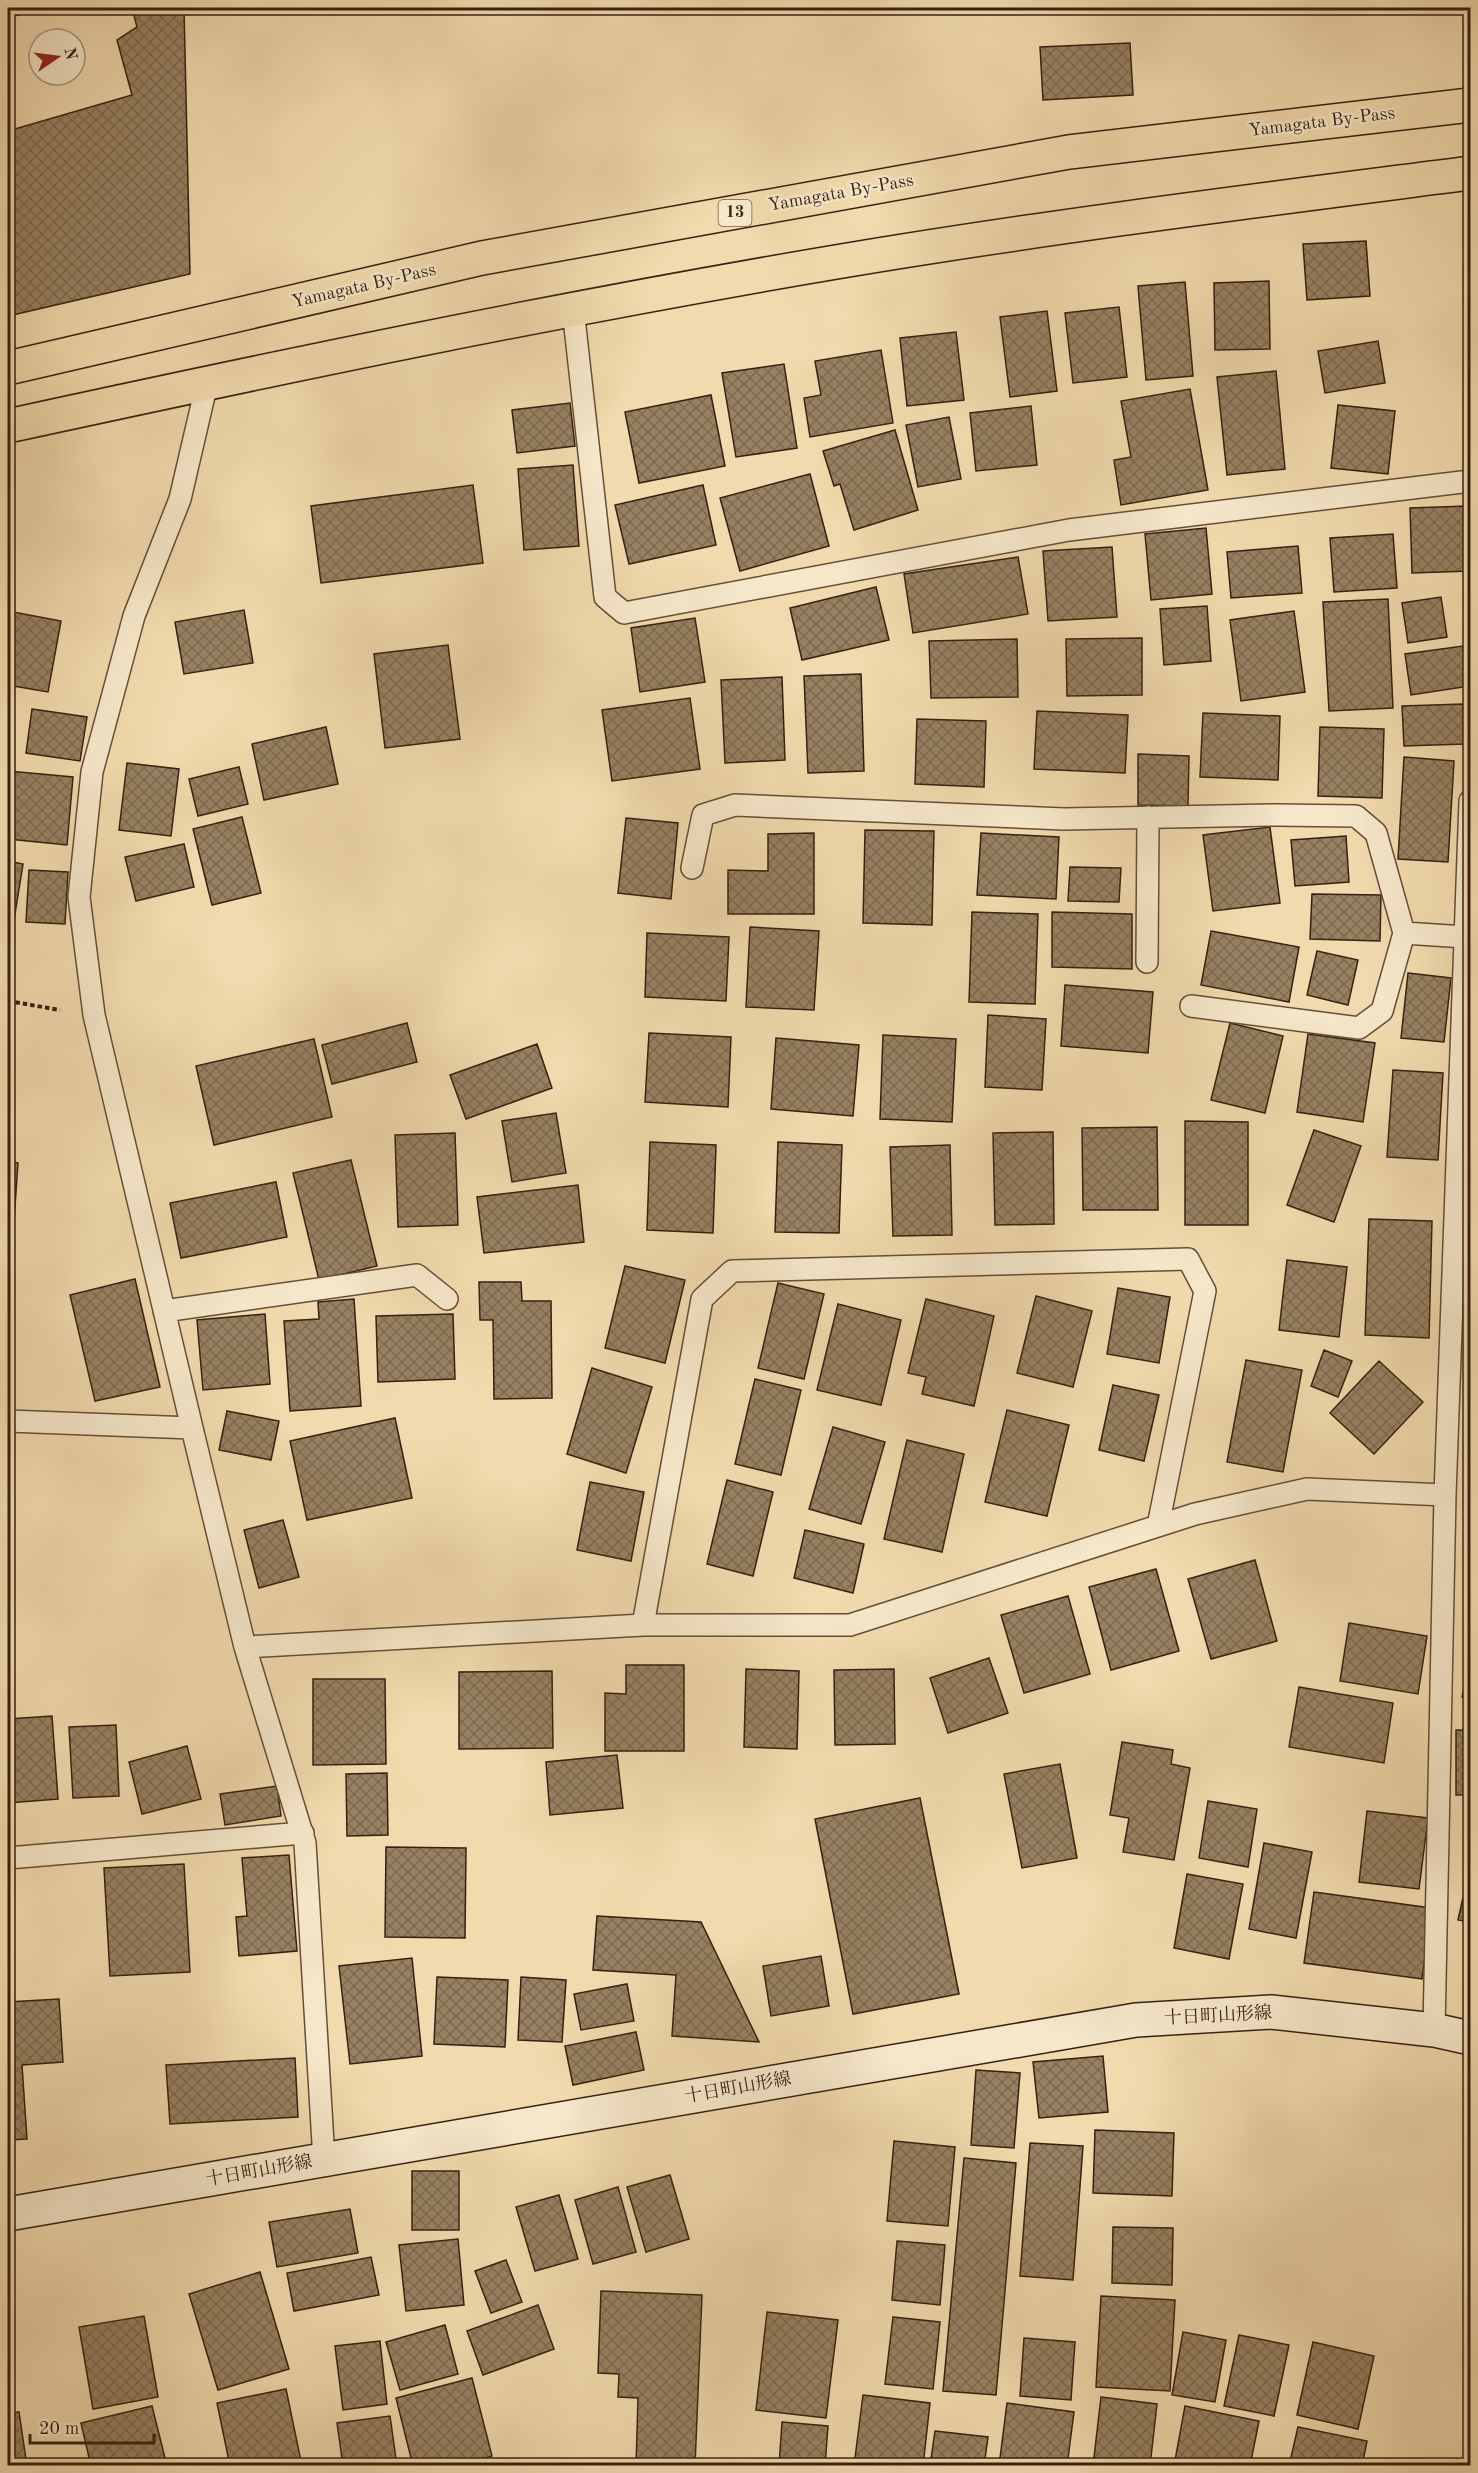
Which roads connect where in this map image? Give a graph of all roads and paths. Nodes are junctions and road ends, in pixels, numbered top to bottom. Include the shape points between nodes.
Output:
1 (1470, 105) edge
2 (1470, 172) edge
3 (573, 309) junction
4 (8, 368) edge
5 (207, 383) junction
6 (8, 426) edge
7 (1470, 481) edge
8 (1470, 801) edge
9 (1148, 817) junction
10 (692, 868) dead end
11 (1404, 933) junction
12 (1465, 937) junction
13 (1147, 962) dead end
14 (8, 1001) edge
15 (1191, 1006) dead end
16 (94, 1015) junction
17 (447, 1299) dead end
18 (164, 1311) junction
19 (8, 1421) edge
20 (192, 1428) junction
21 (1444, 1495) junction
22 (1158, 1526) junction
23 (643, 1625) junction
24 (245, 1647) junction
25 (303, 1833) junction
26 (8, 1858) edge
27 (1434, 2030) junction
28 (1470, 2038) edge
29 (324, 2160) junction
30 (8, 2214) edge

1 - 4 highway, Yamagata By-Pass / 13 via 1022,160 482,258
2 - 3 highway via 1101,221 842,261
3 - 5 highway
3 - 7 lane via 605,597 624,613 1069,530
5 - 6 highway
5 - 16 lane via 180,499 134,616 92,772 79,897
8 - 12 lane
9 - 10 lane via 1064,819 735,805 702,815
9 - 11 lane via 1356,816 1376,833
9 - 13 lane
11 - 12 lane
11 - 15 lane via 1382,1011 1359,1028
12 - 21 lane
14 - 16 path
16 - 18 lane
17 - 18 lane via 417,1275
18 - 20 lane
19 - 20 lane
20 - 24 lane
21 - 22 lane via 1307,1489
21 - 27 lane
22 - 23 lane via 850,1625
22 - 23 lane via 1205,1291 1188,1259 732,1271 702,1299
23 - 24 lane
24 - 25 lane
25 - 26 lane
25 - 29 lane
27 - 28 main road, 十日町山形線
27 - 29 main road, 十日町山形線 via 1272,2012 1136,2020
29 - 30 main road, 十日町山形線

